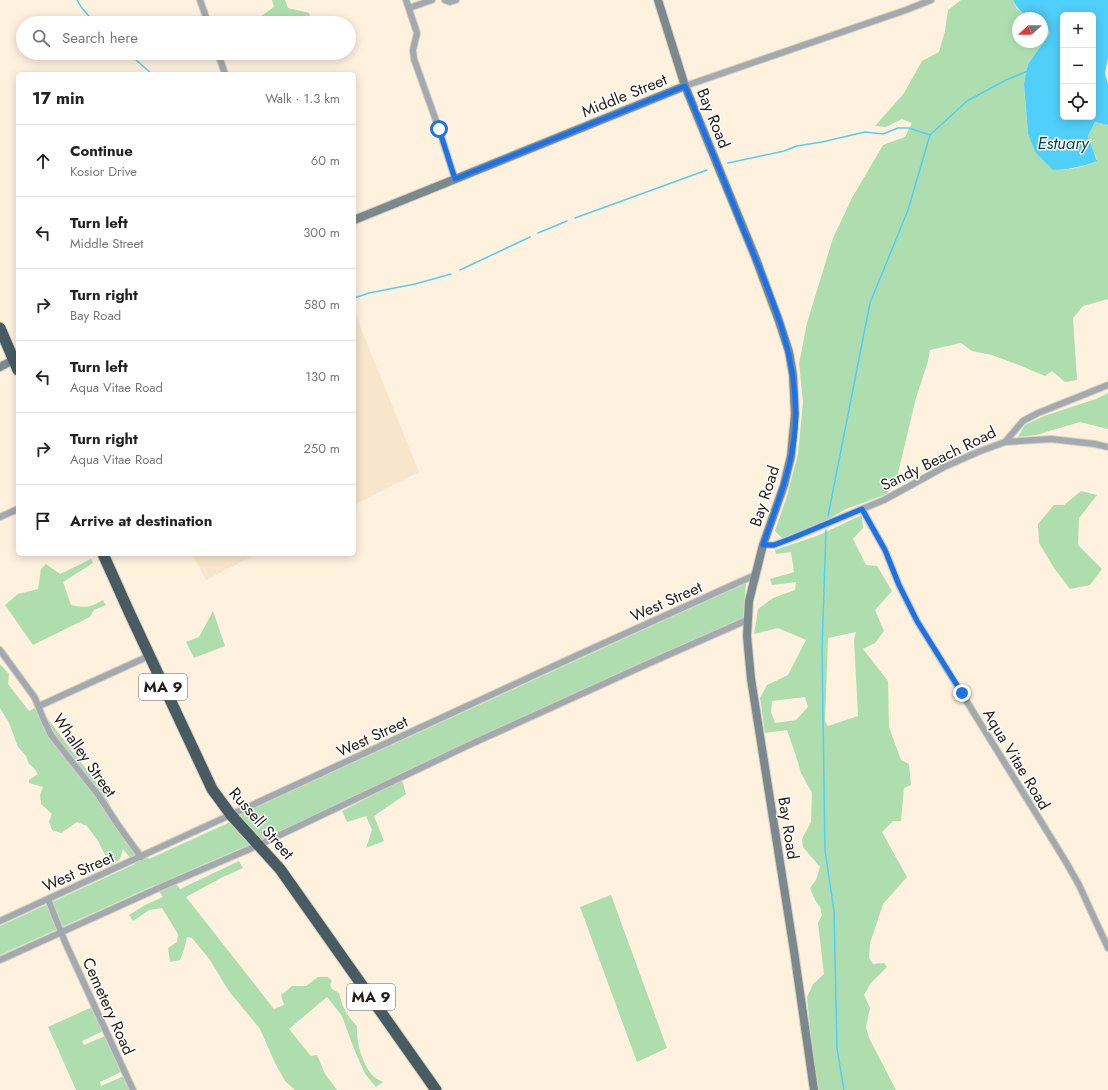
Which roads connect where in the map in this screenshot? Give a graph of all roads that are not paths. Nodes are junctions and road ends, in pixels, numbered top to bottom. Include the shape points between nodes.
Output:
1 (200, 0) edge
2 (406, 0) edge
3 (432, 0) edge
4 (445, 0) edge
5 (456, 0) edge
6 (658, 0) edge
7 (931, 0) edge
8 (409, 8) junction
9 (206, 16) edge
10 (221, 60) edge
11 (225, 72) edge
12 (685, 86) junction
13 (455, 179) junction
14 (356, 219) edge
15 (0, 328) edge
16 (16, 360) edge
17 (16, 362) edge
18 (0, 367) edge
19 (1108, 385) edge
20 (1005, 442) junction
21 (1108, 447) edge
22 (862, 509) junction
23 (16, 510) edge
24 (0, 517) edge
25 (763, 545) junction
26 (104, 556) edge
27 (755, 575) junction
28 (748, 620) junction
29 (0, 650) edge
30 (149, 656) junction
31 (39, 706) junction
32 (231, 815) junction
33 (259, 845) junction
34 (141, 857) junction
35 (48, 899) junction
36 (0, 921) edge
37 (61, 933) junction
38 (1108, 948) edge
39 (0, 960) edge
40 (133, 1090) edge
41 (436, 1090) edge
42 (814, 1090) edge

1 - 9 street
2 - 8 street
3 - 8 street
4 - 5 street
6 - 12 main road, Bay Road
7 - 12 street, Middle Street
8 - 13 street via 417,33 413,50 414,59
10 - 11 street
12 - 13 main road, Middle Street
12 - 25 main road, Bay Road via 758,265 783,332 791,363 795,414 791,456 784,485
13 - 14 main road, Middle Street
15 - 16 highway
17 - 18 main road
19 - 20 street, Sandy Beach Road via 1023,421
20 - 21 street via 1051,439
20 - 22 street, Sandy Beach Road via 944,467 884,500
22 - 25 street via 774,545
22 - 38 street, Aqua Vitae Road via 885,550 917,621 1066,862
23 - 24 street
25 - 27 main road, Bay Road
26 - 30 highway, Russell Street / MA 9
27 - 28 main road, Bay Road
27 - 32 street, West Street
28 - 33 street via 462,748
28 - 42 main road, Bay Road via 751,679
29 - 31 street via 27,685
30 - 31 street, Whalley Street
30 - 32 highway, Russell Street / MA 9 via 212,789
31 - 34 street, Whalley Street via 51,734 99,796
32 - 33 highway, Russell Street / MA 9
32 - 34 street, West Street
33 - 37 street
33 - 41 highway, Russell Street / MA 9 via 306,904
34 - 35 street, West Street
35 - 36 street, West Street
35 - 37 street, Cemetery Road
37 - 39 street
37 - 40 street, Cemetery Road

